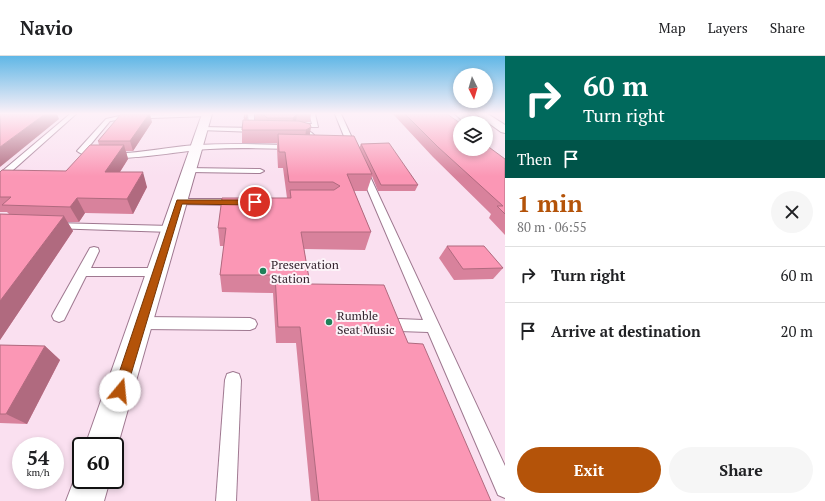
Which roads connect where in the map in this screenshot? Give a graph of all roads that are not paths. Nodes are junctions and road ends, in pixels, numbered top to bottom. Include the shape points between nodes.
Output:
1 (49, 135) edge
2 (96, 135) edge
3 (182, 135) edge
4 (200, 135) edge
5 (245, 135) edge
6 (312, 135) edge
7 (345, 135) edge
8 (304, 147) junction
9 (318, 148) edge
10 (189, 170) junction
11 (260, 171) dead end
12 (0, 177) edge
13 (179, 202) junction
14 (250, 202) edge
15 (48, 226) edge
16 (171, 229) junction
17 (94, 251) dead end
18 (83, 272) junction
19 (157, 272) junction
20 (59, 316) dead end
21 (141, 323) junction
22 (250, 324) dead end
23 (399, 325) edge
24 (432, 326) junction
25 (233, 380) dead end
26 (105, 437) edge
27 (505, 488) edge
28 (89, 489) edge
29 (85, 501) edge
30 (226, 501) edge

1 - 12 lane
2 - 3 lane via 82,151 93,155 131,156
4 - 10 main road
5 - 8 lane
6 - 8 lane via 314,140 311,145
7 - 24 lane
8 - 9 lane
10 - 11 lane
10 - 13 main road
13 - 14 lane
13 - 16 main road
15 - 16 lane
16 - 19 main road
17 - 18 lane
18 - 19 lane
18 - 20 lane
19 - 21 main road
21 - 22 lane
21 - 26 main road
23 - 24 lane
24 - 27 lane
25 - 30 lane
28 - 29 main road

